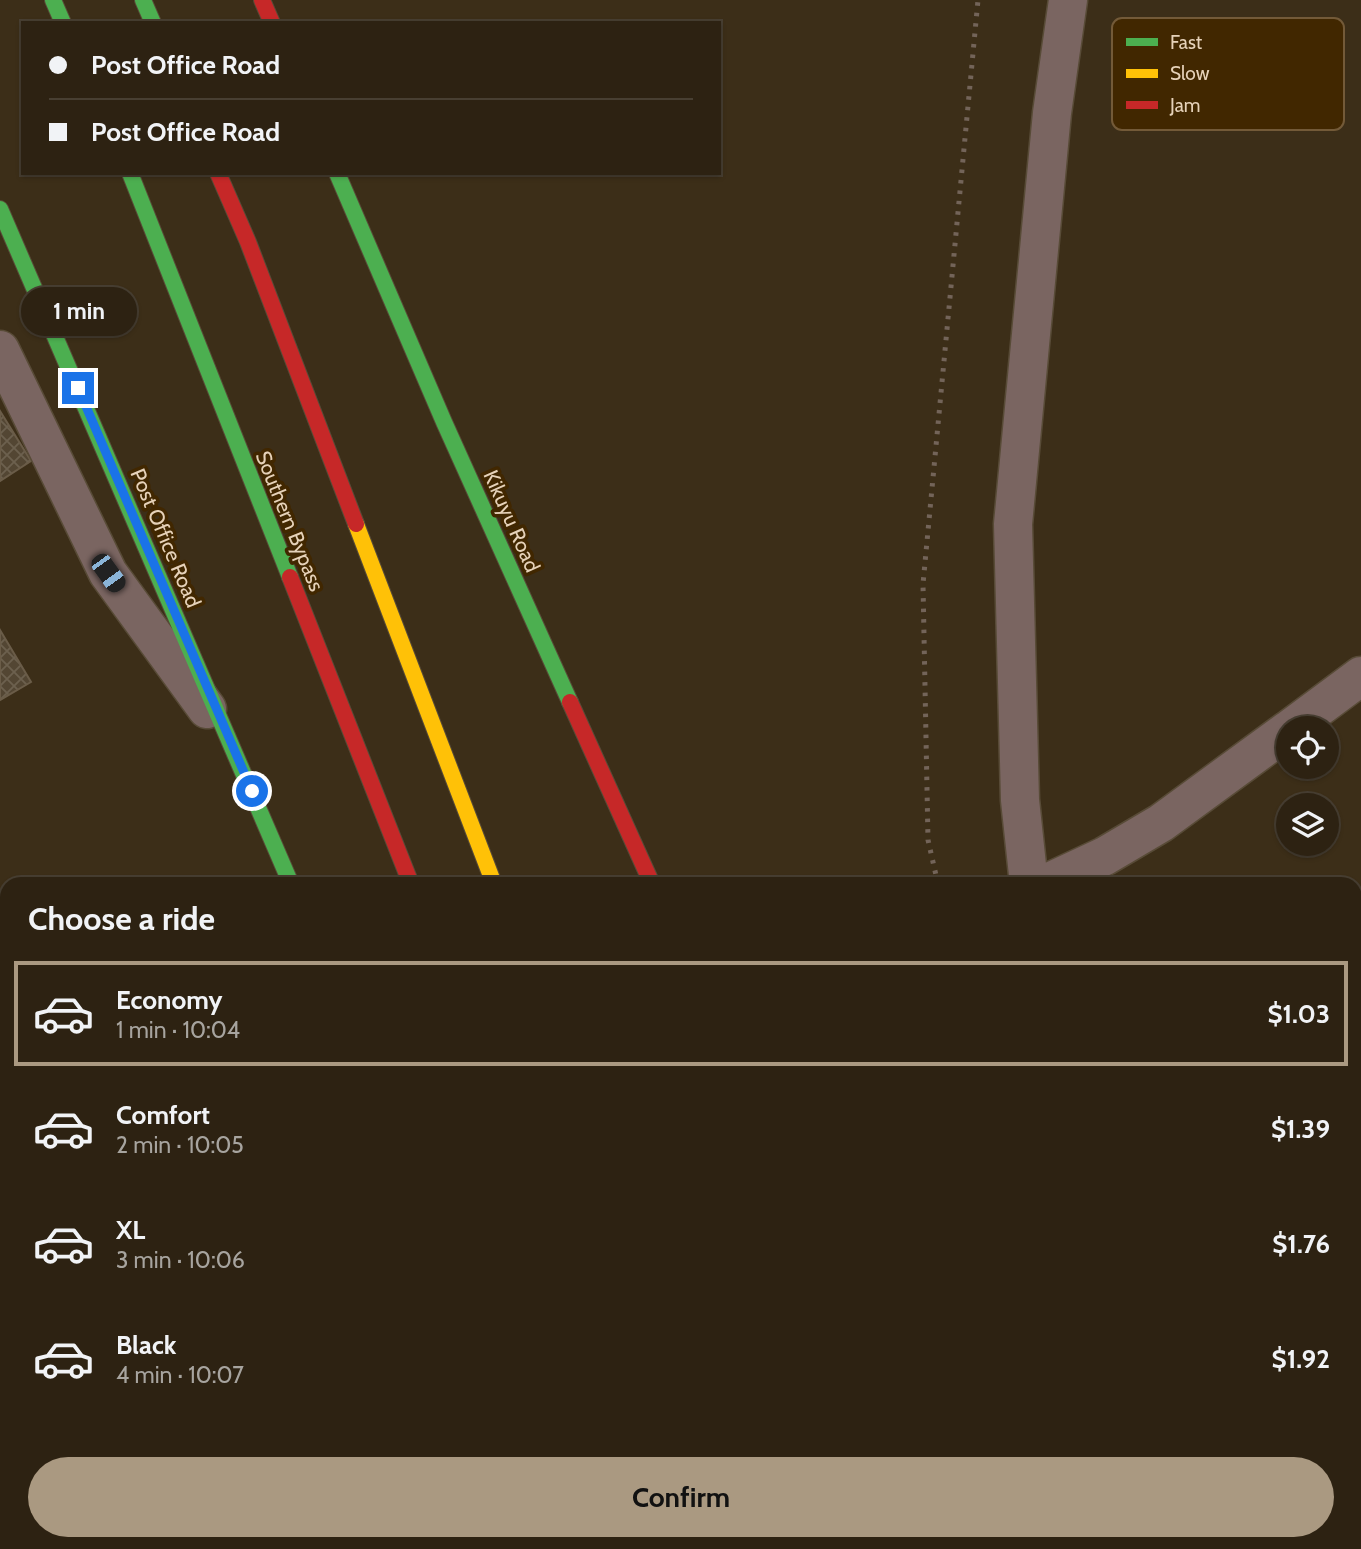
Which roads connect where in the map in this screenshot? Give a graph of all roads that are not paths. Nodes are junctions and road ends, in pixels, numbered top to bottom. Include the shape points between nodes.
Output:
1 (53, 0) edge
2 (143, 0) edge
3 (262, 0) edge
4 (1068, 0) edge
5 (62, 21) edge
6 (152, 21) edge
7 (271, 21) edge
8 (131, 175) edge
9 (219, 175) edge
10 (338, 175) edge
11 (0, 209) edge
12 (0, 350) edge
13 (1361, 676) edge
14 (1307, 716) edge
15 (1276, 739) edge
16 (233, 745) junction
17 (288, 877) edge
18 (408, 877) edge
19 (491, 877) edge
20 (649, 877) edge
21 (1028, 877) edge
22 (1060, 877) edge

1 - 5 main road
2 - 6 main road
3 - 7 main road
4 - 21 street via 1052,113 1013,524 1020,800
8 - 18 main road, Southern Bypass
9 - 19 main road
10 - 20 main road, Kikuyu Road
11 - 16 main road, Post Office Road
12 - 16 street via 108,573
13 - 14 street
15 - 22 street via 1161,822
16 - 17 main road, Post Office Road

